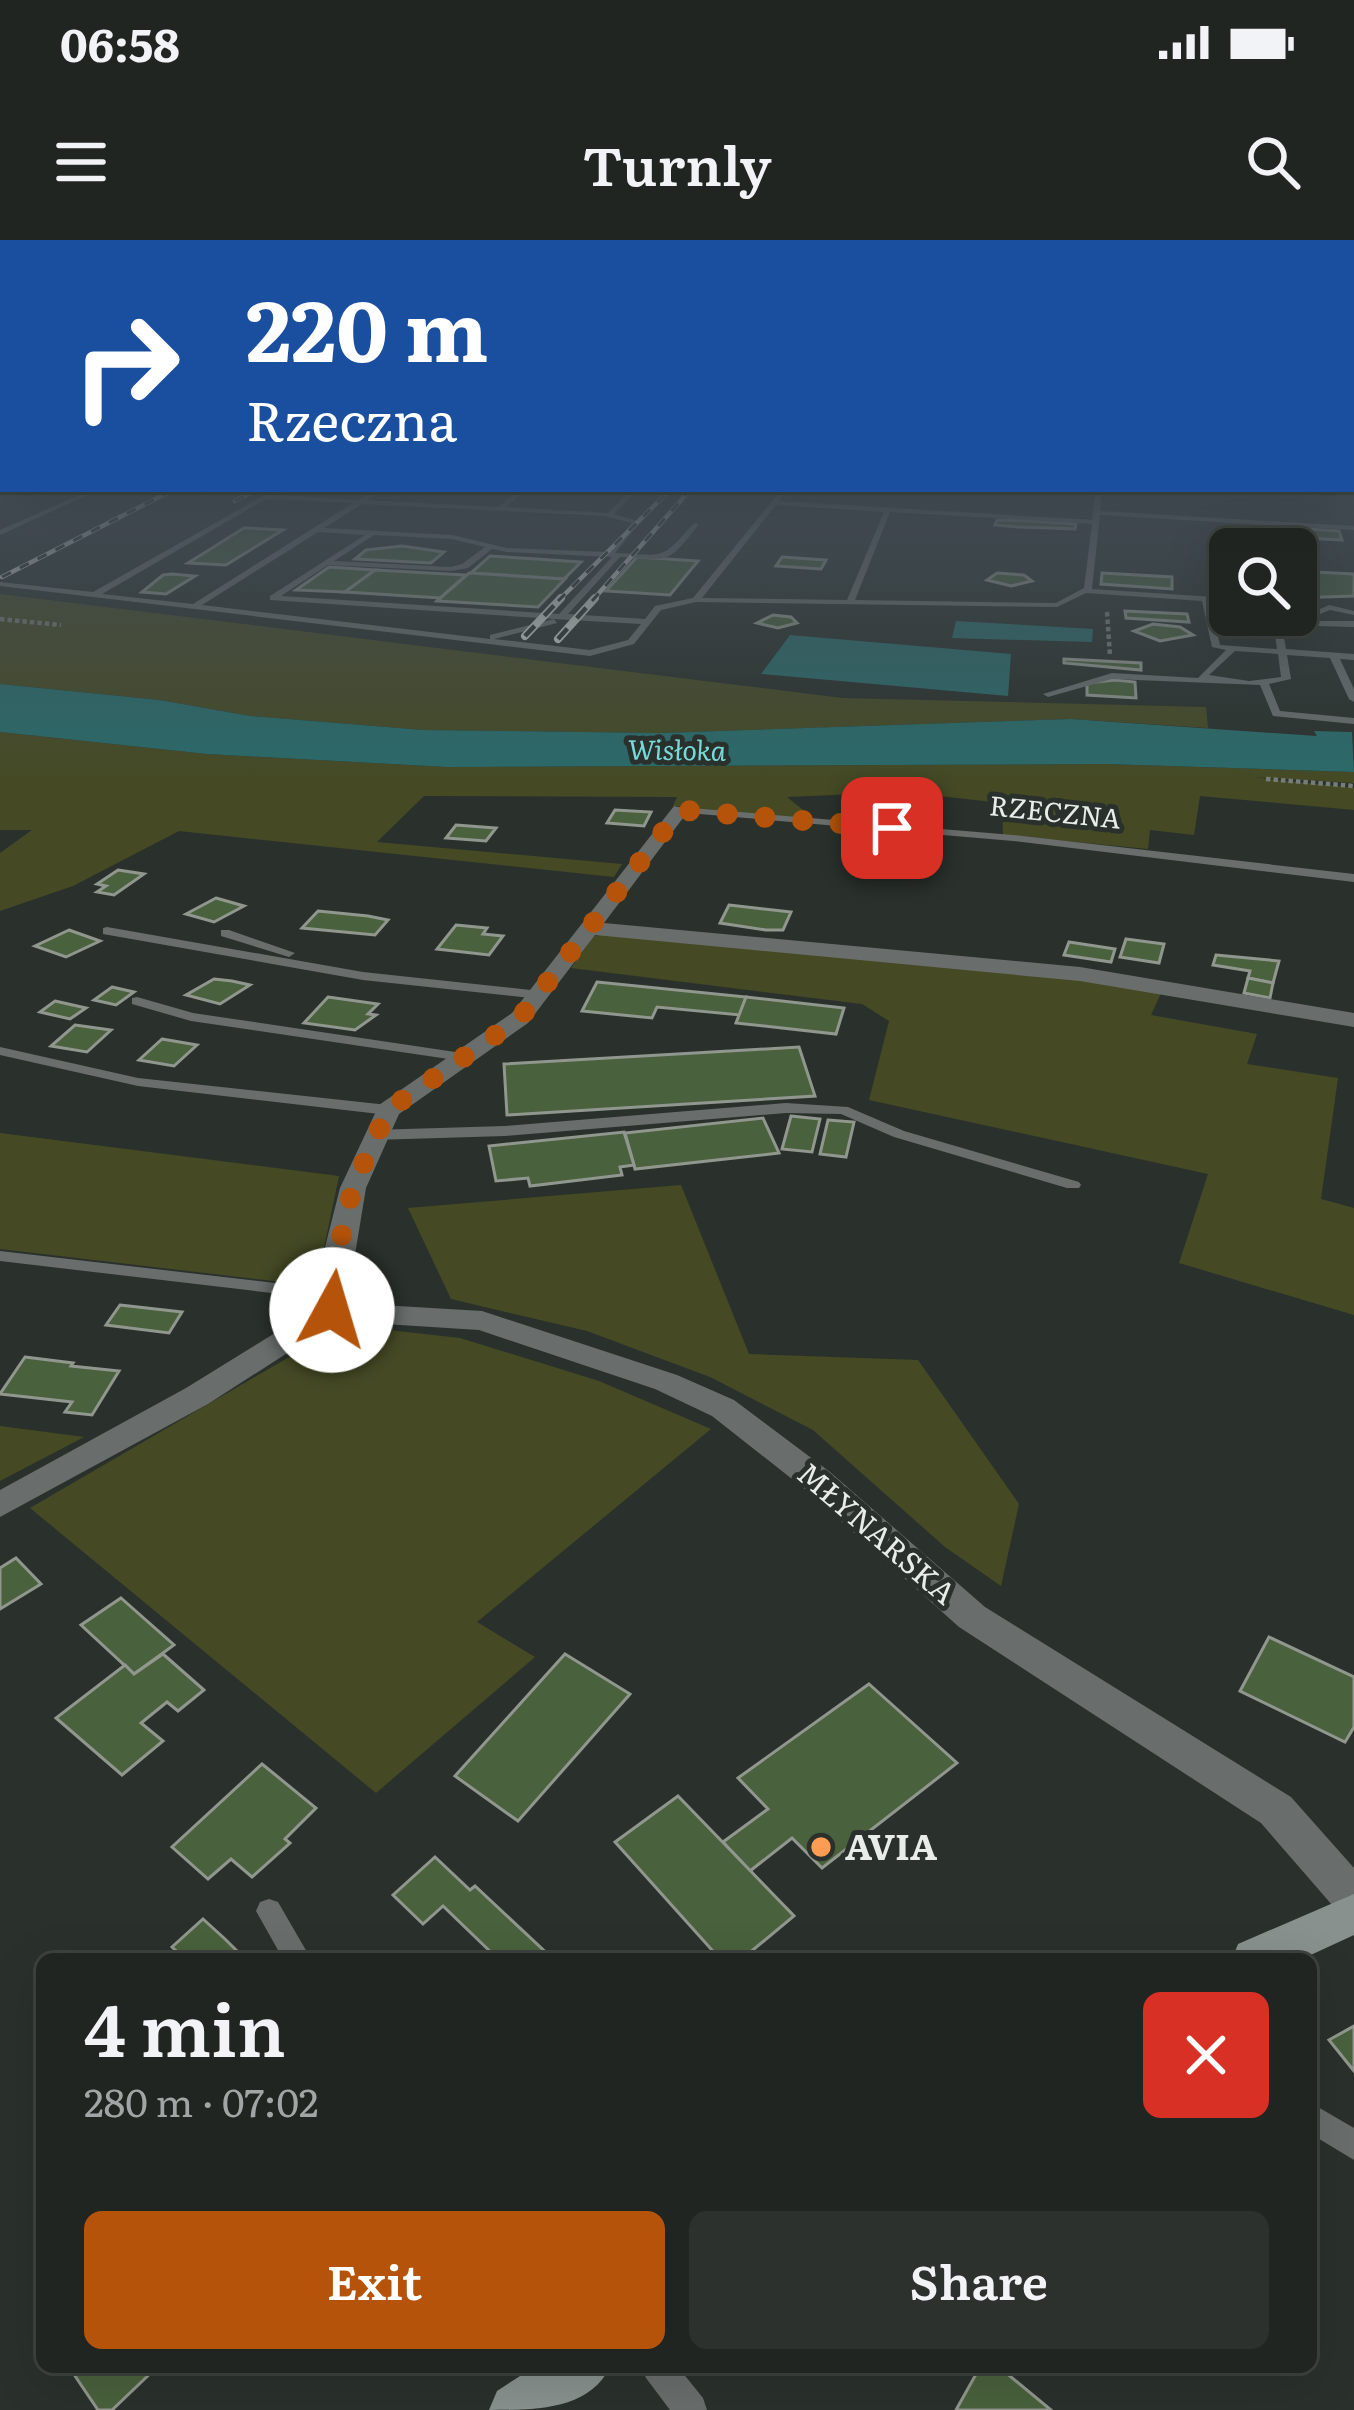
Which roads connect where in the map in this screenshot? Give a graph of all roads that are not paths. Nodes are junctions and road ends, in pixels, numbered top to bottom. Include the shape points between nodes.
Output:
1 (123, 578) edge
2 (241, 578) edge
3 (304, 578) edge
4 (596, 578) edge
5 (713, 578) edge
6 (860, 578) edge
7 (1088, 578) edge
8 (0, 584) edge
9 (1086, 591) junction
10 (94, 595) junction
11 (274, 598) junction
12 (1206, 599) junction
13 (1209, 599) edge
14 (696, 600) junction
15 (849, 604) junction
16 (1317, 606) edge
17 (1329, 607) junction
18 (194, 608) junction
19 (1354, 610) edge
20 (249, 614) junction
21 (566, 617) junction
22 (646, 622) junction
23 (1354, 624) edge
24 (1281, 636) edge
25 (466, 640) junction
26 (1231, 650) junction
27 (1286, 654) junction
28 (1334, 656) junction
29 (1354, 657) edge
30 (1217, 681) junction
31 (1264, 684) junction
32 (1048, 694) dead end
33 (1354, 699) edge
34 (1354, 721) edge
35 (680, 810) joint
36 (1354, 878) edge
37 (592, 928) junction
38 (107, 931) dead end
39 (225, 933) dead end
40 (545, 989) junction
41 (137, 1001) dead end
42 (1354, 1020) edge
43 (0, 1051) edge
44 (462, 1057) junction
45 (388, 1110) junction
46 (373, 1135) junction
47 (1073, 1184) dead end
48 (0, 1256) edge
49 (332, 1310) junction
50 (0, 1505) edge
51 (1354, 1898) edge
52 (268, 1912) dead end
53 (1354, 1914) edge
54 (294, 1953) edge
55 (1267, 1953) edge
56 (1317, 2121) edge
57 (1354, 2145) edge
58 (574, 2373) edge
59 (661, 2373) edge
60 (516, 2410) edge
61 (691, 2410) edge

1 - 10 lane
2 - 18 lane
3 - 11 lane
4 - 21 lane
5 - 14 lane
6 - 15 lane
7 - 9 lane
8 - 10 lane
9 - 12 lane
9 - 15 lane via 1042,608
10 - 18 lane
11 - 20 lane
11 - 21 lane
12 - 13 lane
12 - 26 lane via 1213,645
14 - 15 lane
14 - 22 lane via 658,608
16 - 17 lane
17 - 19 lane
17 - 23 lane via 1310,620
18 - 20 lane
20 - 25 lane
21 - 22 lane
21 - 25 lane
22 - 25 lane via 631,642 602,652
24 - 27 lane
26 - 27 lane
26 - 30 lane via 1202,674
27 - 28 lane
27 - 31 lane via 1289,676
28 - 29 lane
28 - 33 lane
30 - 31 lane
30 - 32 lane via 1112,676
31 - 34 lane via 1276,714
35 - 36 lane, RZECZNA
35 - 37 street, RZECZNA
37 - 40 street, RZECZNA
37 - 42 street via 1080,974
38 - 40 lane via 363,976
39 - 40 lane via 285,953
40 - 44 street, RZECZNA via 520,1018
41 - 44 lane via 191,1017
43 - 45 lane via 138,1082
44 - 45 street, RZECZNA
45 - 46 street, RZECZNA
46 - 47 lane via 843,1110
46 - 49 street, RZECZNA via 337,1256
48 - 49 lane, MŁYNARSKA via 275,1288
49 - 50 street
49 - 51 street, MŁYNARSKA via 482,1321 723,1408 972,1617 1276,1810
52 - 54 lane
53 - 55 street
56 - 57 lane
58 - 60 street
59 - 61 lane

